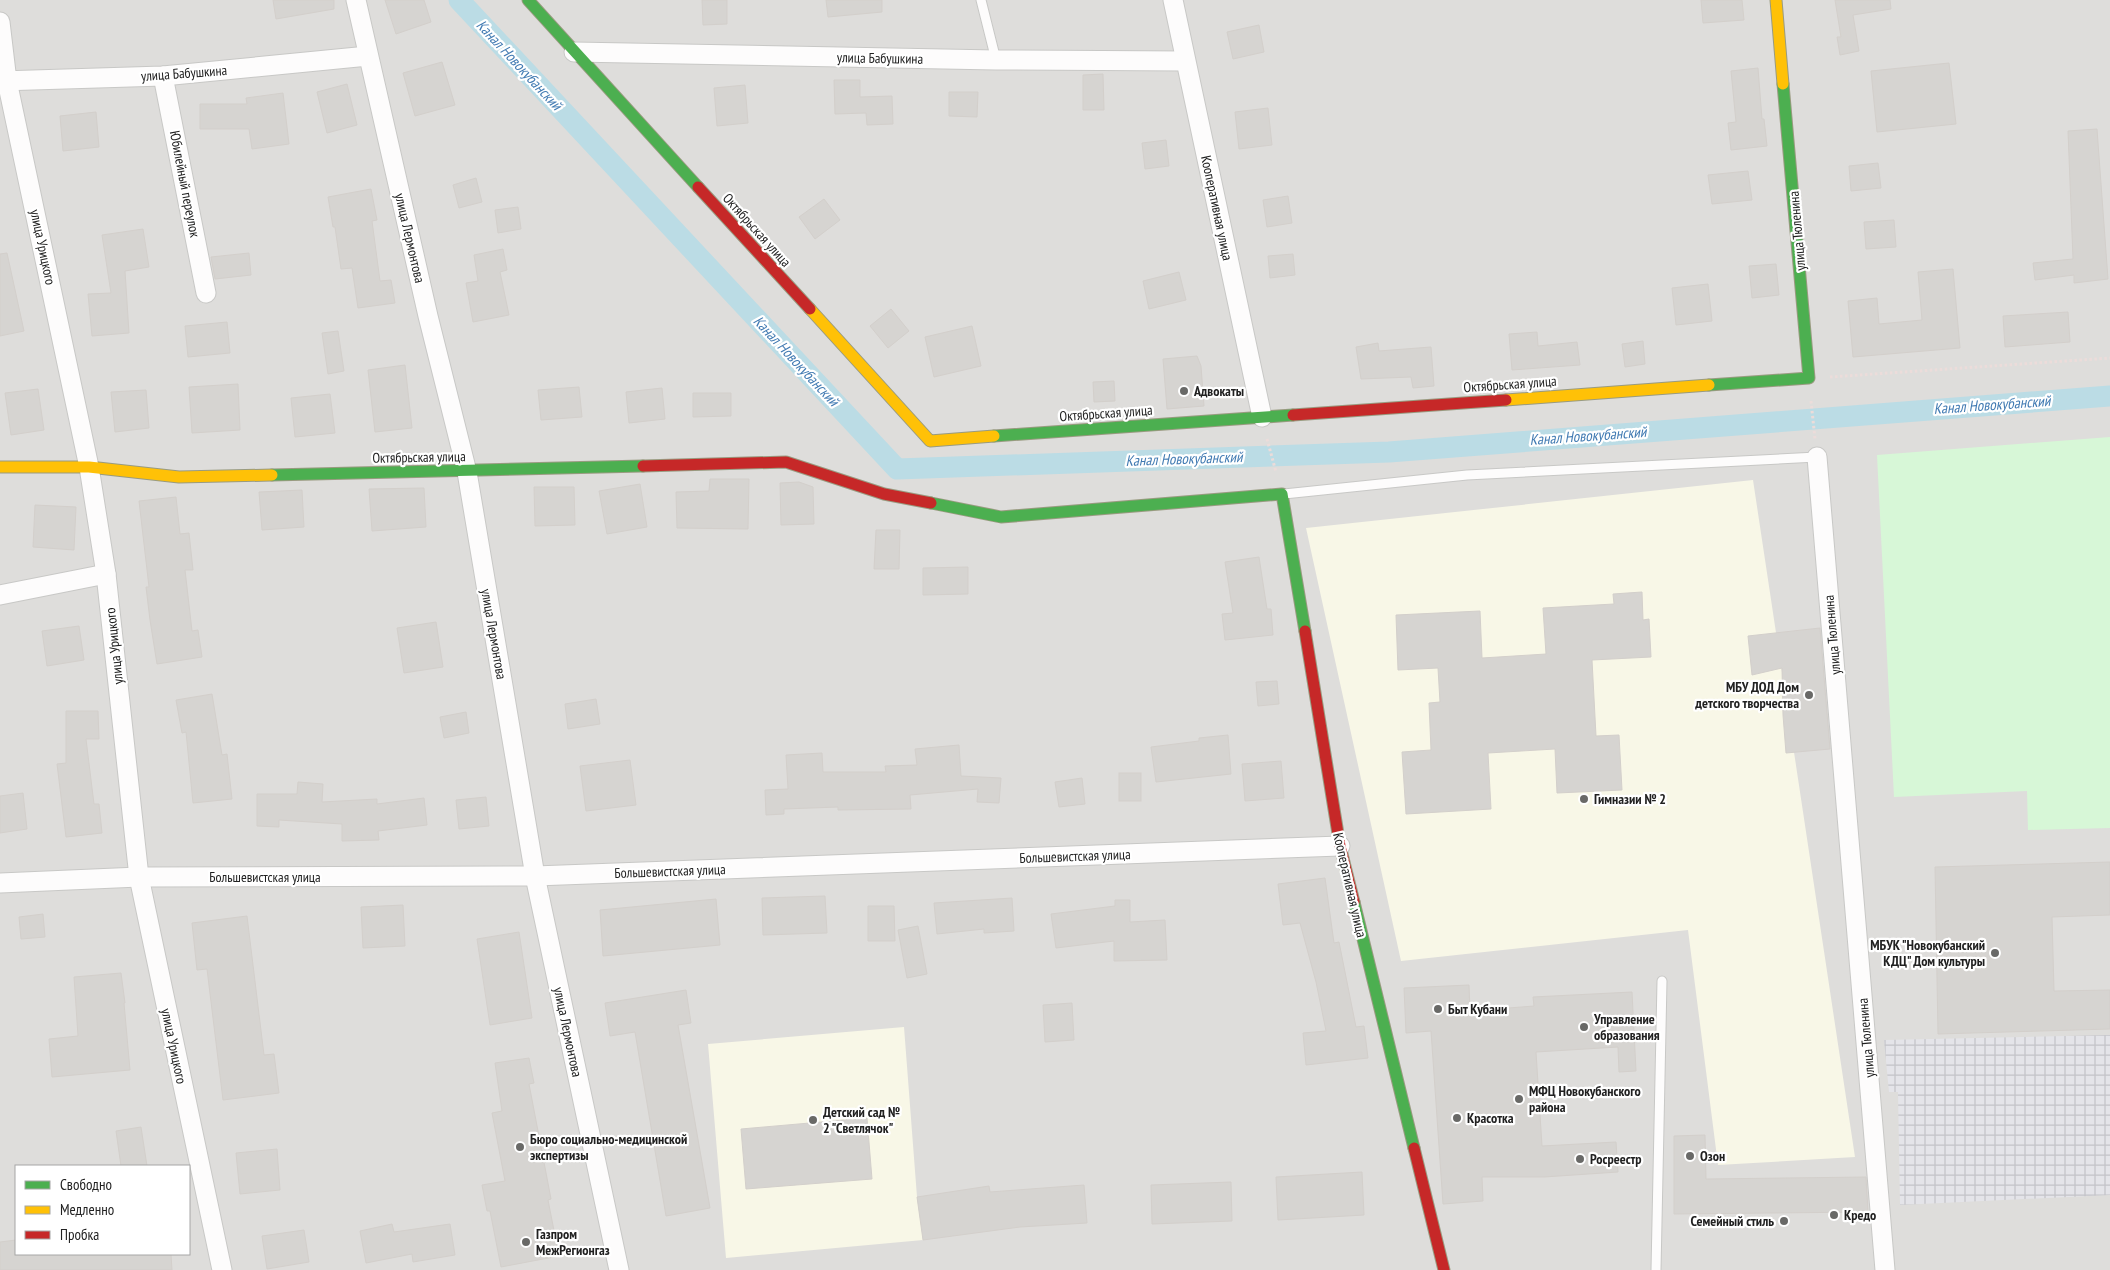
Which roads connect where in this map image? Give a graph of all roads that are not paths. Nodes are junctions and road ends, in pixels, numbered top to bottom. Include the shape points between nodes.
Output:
1 (356, 0) edge
2 (528, 0) edge
3 (981, 0) edge
4 (1173, 0) edge
5 (1776, 0) edge
6 (0, 22) edge
7 (574, 52) junction
8 (368, 56) junction
9 (996, 60) junction
10 (1185, 61) junction
11 (163, 76) junction
12 (4, 81) edge
13 (206, 293) dead end
14 (1809, 378) joint
15 (1262, 417) junction
16 (1817, 458) joint
17 (0, 467) edge
18 (89, 467) junction
19 (467, 472) junction
20 (1282, 494) junction
21 (106, 574) junction
22 (0, 595) edge
23 (1340, 846) junction
24 (535, 876) junction
25 (139, 877) junction
26 (0, 883) edge
27 (1662, 981) dead end
28 (222, 1270) edge
29 (619, 1270) edge
30 (1444, 1270) edge
31 (1656, 1270) edge
32 (1885, 1270) edge

1 - 8 street, улица Лермонтова
2 - 7 street
3 - 9 lane
4 - 10 street, Кооперативная улица
5 - 14 street, улица Тюленина
6 - 12 street, улица Урицкого
7 - 9 street, улица Бабушкина
7 - 15 street, Октябрьская улица via 930,441
8 - 11 street, улица Бабушкина
8 - 19 street, улица Лермонтова
9 - 10 street, улица Бабушкина
10 - 15 street, Кооперативная улица
11 - 12 street, улица Бабушкина
11 - 13 street, Юбилейный переулок
12 - 18 street, улица Урицкого
14 - 15 street, Октябрьская улица
16 - 20 lane via 1467,476
16 - 32 street, улица Тюленина
17 - 18 street, Октябрьская улица
18 - 19 street, Октябрьская улица via 179,477
18 - 21 street, улица Урицкого
19 - 20 street, Октябрьская улица via 786,462 884,494 1001,517
19 - 24 street, улица Лермонтова
20 - 23 street, Кооперативная улица
21 - 22 street
21 - 25 street, улица Урицкого
23 - 24 street, Большевистская улица
23 - 30 street, Кооперативная улица
24 - 25 street, Большевистская улица
24 - 29 street, улица Лермонтова
25 - 26 street, Большевистская улица
25 - 28 street, улица Урицкого
27 - 31 lane

